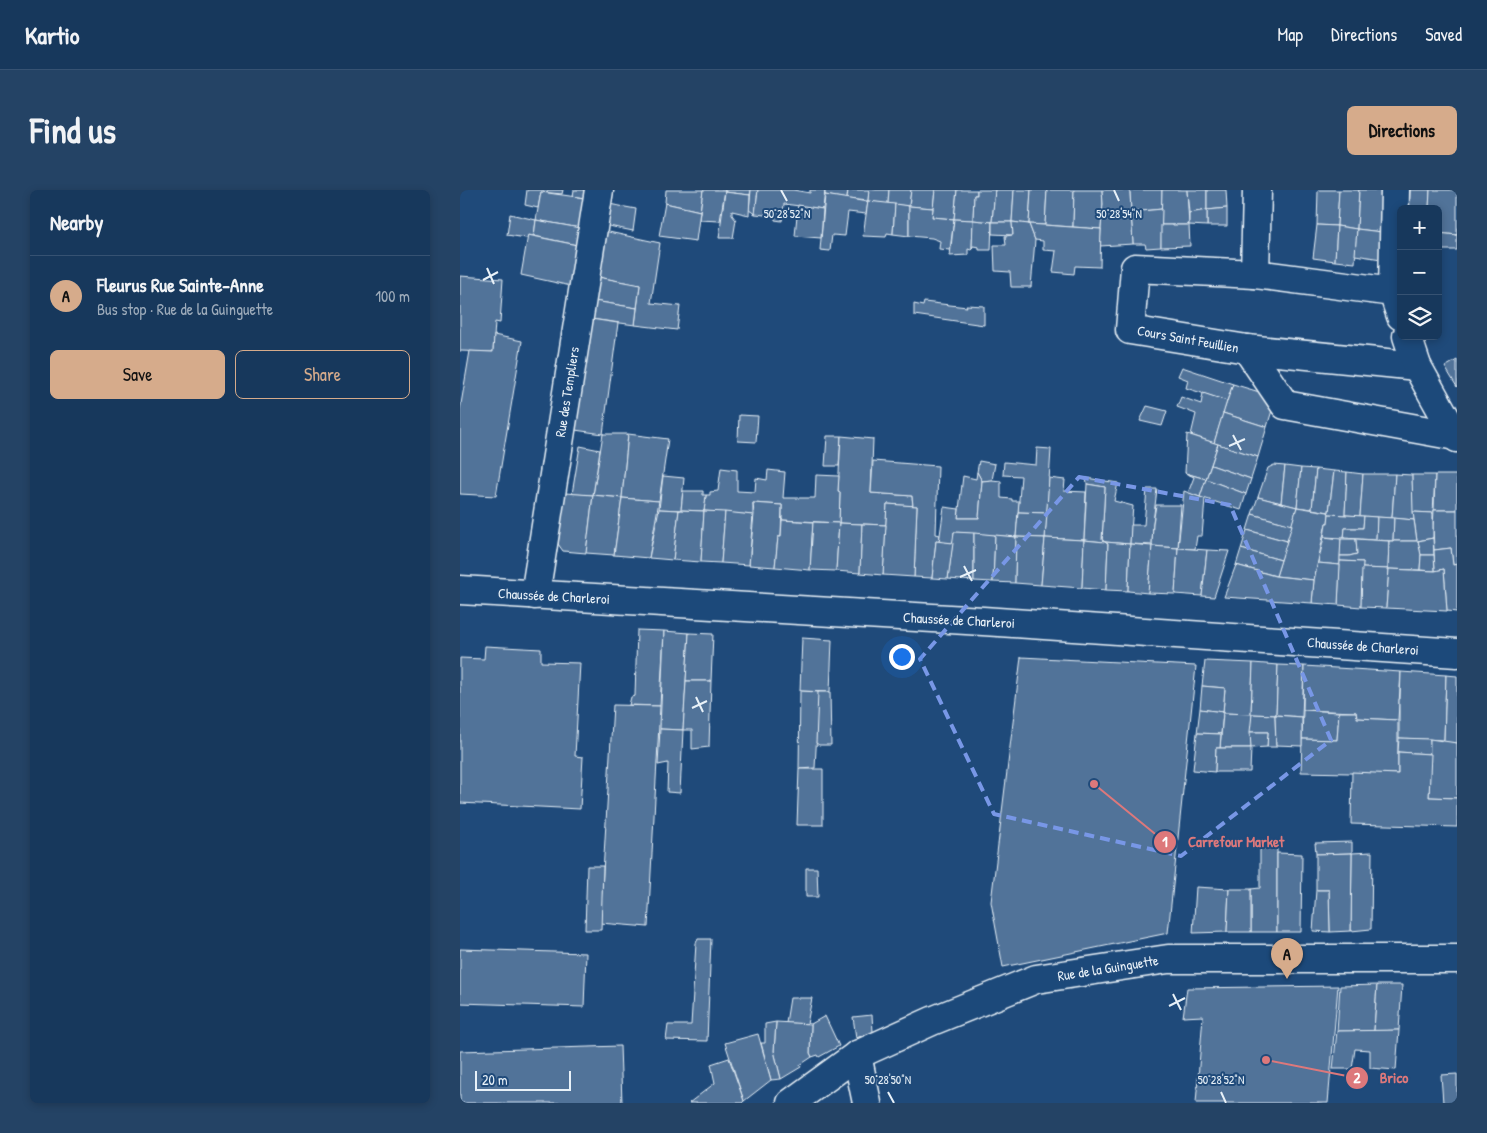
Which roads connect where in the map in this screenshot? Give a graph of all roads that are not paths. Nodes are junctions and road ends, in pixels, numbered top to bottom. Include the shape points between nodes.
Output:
1 (599, 190) edge
2 (1258, 190) edge
3 (1395, 190) edge
4 (1255, 274) junction
5 (1397, 304) edge
6 (1408, 340) edge
7 (1247, 349) junction
8 (1417, 366) junction
9 (1456, 437) edge
10 (460, 590) edge
11 (535, 595) junction
12 (1457, 653) edge
13 (1457, 959) edge
14 (857, 1054) junction
15 (791, 1103) edge
16 (867, 1103) edge

1 - 11 street, Rue des Templiers
2 - 4 street
3 - 5 street, Cours Saint Feuillien
4 - 5 street, Cours Saint Feuillien
4 - 7 street, Cours Saint Feuillien via 1135,268 1130,330
6 - 8 street, Cours Saint Feuillien
7 - 8 street, Cours Saint Feuillien
7 - 9 street, Cours Saint Feuillien via 1285,405
8 - 9 street, Cours Saint Feuillien
10 - 11 street, Chaussée de Charleroi
11 - 12 street, Chaussée de Charleroi via 974,620
13 - 14 street, Rue de la Guinguette via 1168,959 1036,980
14 - 15 street, Rue de la Guinguette
14 - 16 street

